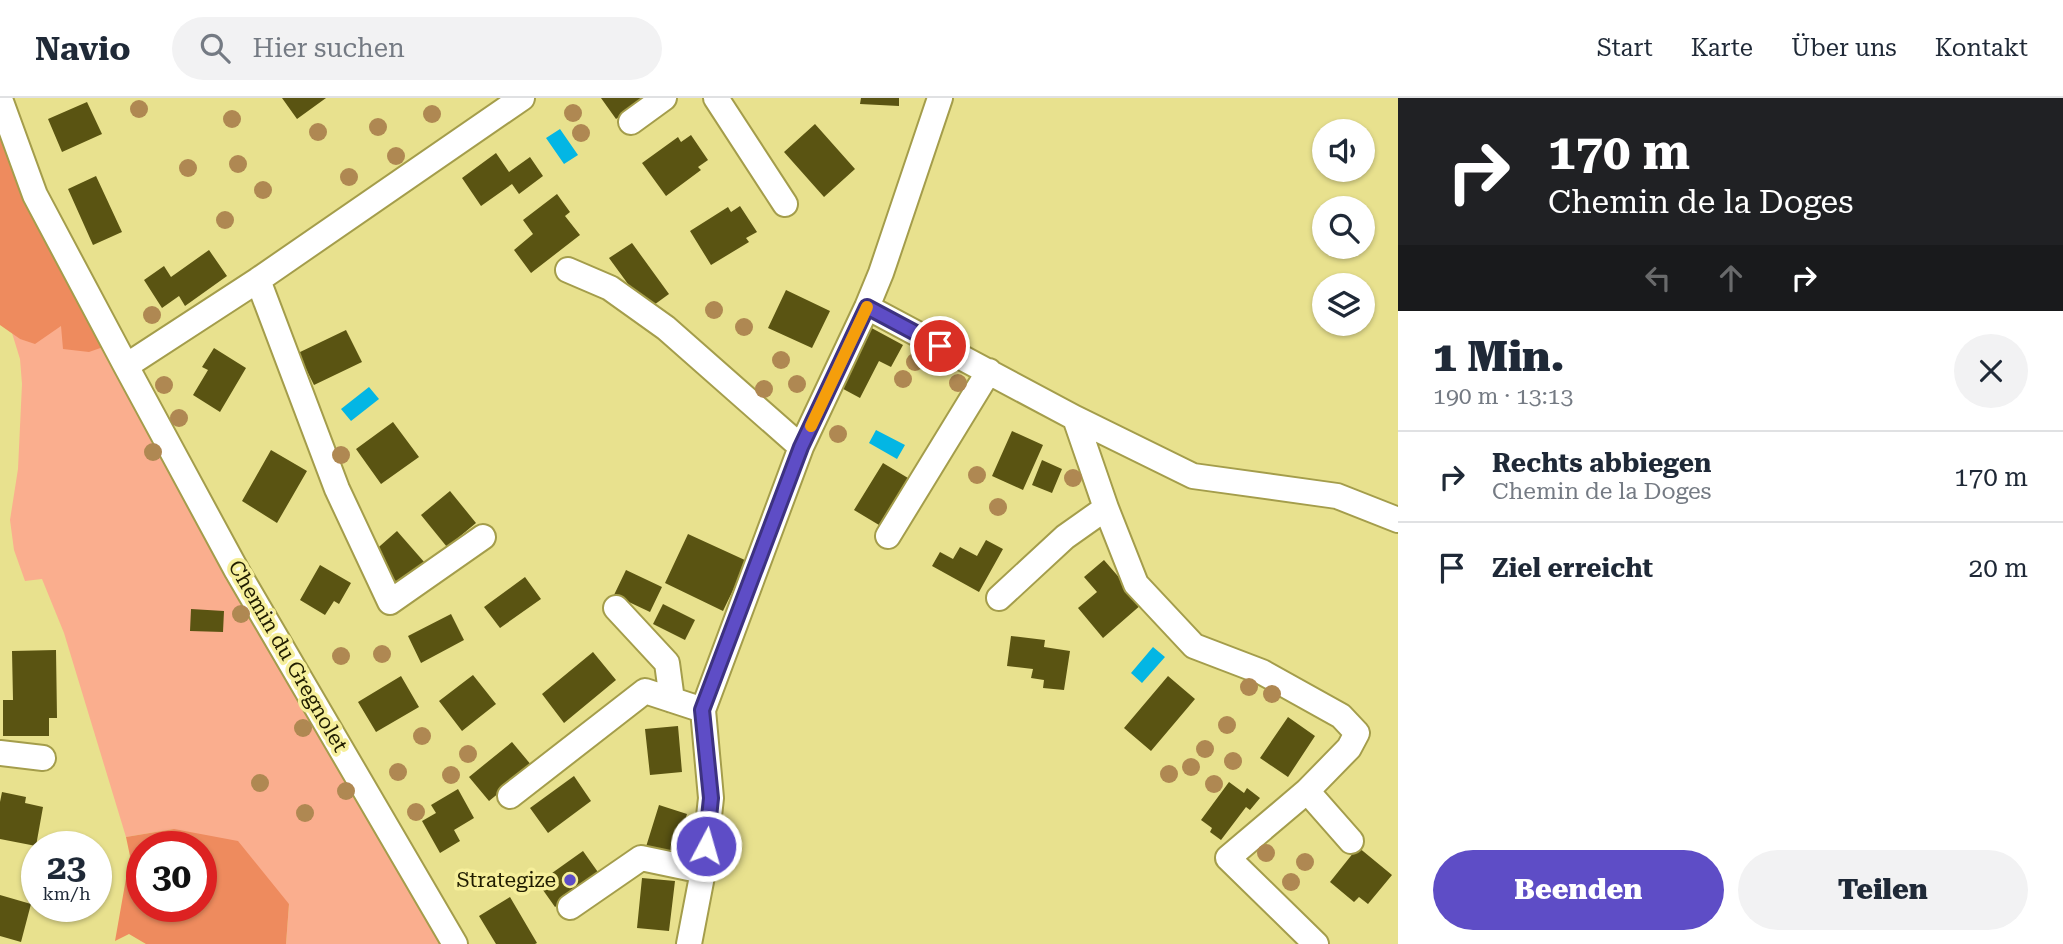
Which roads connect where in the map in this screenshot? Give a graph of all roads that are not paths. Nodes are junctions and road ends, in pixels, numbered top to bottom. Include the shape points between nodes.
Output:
1 (522, 98) edge
2 (664, 98) edge
3 (716, 98) edge
4 (940, 98) edge
5 (0, 99) edge
6 (631, 122) dead end
7 (785, 204) dead end
8 (568, 270) dead end
9 (258, 280) junction
10 (867, 307) junction
11 (126, 366) junction
12 (989, 372) junction
13 (1075, 418) junction
14 (801, 447) junction
15 (1106, 508) junction
16 (1398, 520) edge
17 (888, 536) dead end
18 (483, 537) dead end
19 (999, 598) dead end
20 (617, 608) dead end
21 (672, 700) junction
22 (702, 710) junction
23 (0, 753) edge
24 (43, 758) dead end
25 (1307, 791) junction
26 (510, 796) dead end
27 (1351, 841) dead end
28 (703, 871) junction
29 (570, 907) dead end
30 (455, 944) edge
31 (689, 944) edge
32 (1316, 944) edge

1 - 9 street
2 - 6 street
3 - 7 street
4 - 10 street
5 - 11 street, Chemin du Gregnolet via 35,195
8 - 14 street via 610,288 666,328
9 - 11 street
9 - 18 street via 337,489 390,603
10 - 12 street
10 - 14 street
11 - 30 street, Chemin du Gregnolet via 237,571
12 - 13 street
12 - 17 street
13 - 15 street
13 - 16 street via 1193,475 1337,496
14 - 22 street
15 - 19 street via 1065,537
15 - 25 street via 1136,584 1194,646 1262,672 1341,716 1357,733 1349,748
20 - 21 street via 632,630 667,663
21 - 22 street
21 - 26 street via 645,691
22 - 28 street via 711,798
23 - 24 street
25 - 27 street
25 - 32 street via 1228,858
28 - 29 street via 641,858
28 - 31 street

